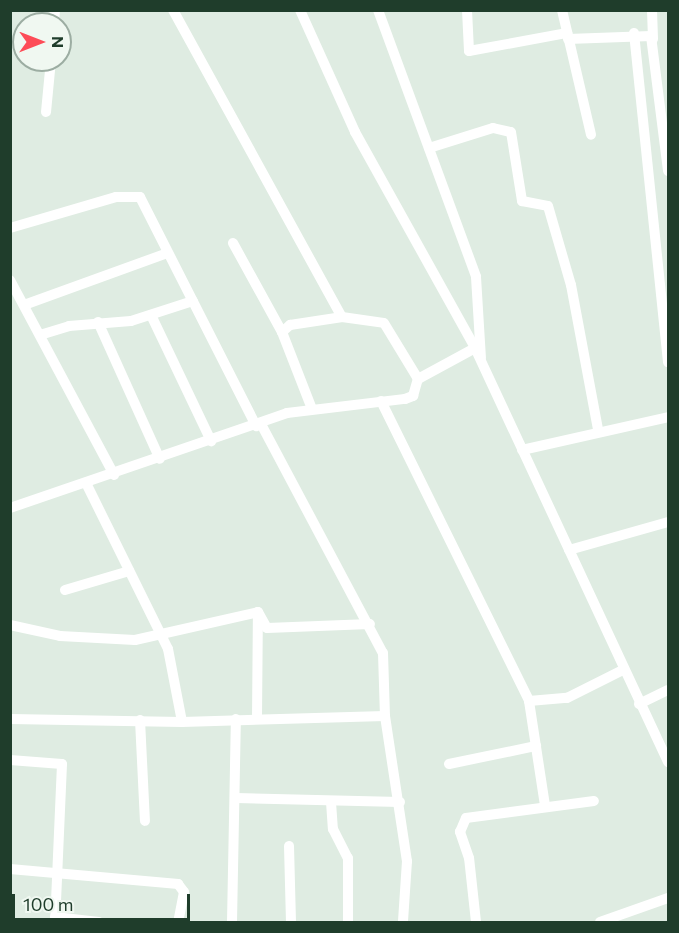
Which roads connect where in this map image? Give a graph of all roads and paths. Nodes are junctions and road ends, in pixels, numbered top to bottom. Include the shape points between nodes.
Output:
1 (173, 10) edge
2 (300, 10) edge
3 (378, 10) edge
4 (467, 10) edge
5 (562, 10) edge
6 (652, 10) edge
7 (634, 33) junction
8 (568, 36) junction
9 (652, 39) junction
10 (50, 72) edge
11 (664, 80) edge
12 (46, 112) dead end
13 (591, 135) dead end
14 (429, 148) junction
15 (669, 171) edge
16 (10, 228) edge
17 (233, 243) dead end
18 (168, 253) junction
19 (10, 280) edge
20 (193, 301) junction
21 (24, 305) junction
22 (151, 315) junction
23 (342, 317) junction
24 (98, 322) junction
25 (282, 332) junction
26 (40, 335) junction
27 (475, 348) junction
28 (482, 362) junction
29 (669, 362) edge
30 (418, 379) junction
31 (381, 401) junction
32 (312, 409) junction
33 (669, 417) edge
34 (258, 425) junction
35 (598, 429) junction
36 (211, 441) junction
37 (522, 450) junction
38 (160, 459) junction
39 (114, 475) junction
40 (86, 483) junction
41 (10, 508) edge
42 (669, 522) edge
43 (569, 550) junction
44 (129, 571) junction
45 (64, 590) dead end
46 (258, 612) junction
47 (370, 624) junction
48 (10, 625) edge
49 (163, 638) junction
50 (623, 670) junction
51 (669, 690) edge
52 (529, 701) junction
53 (639, 704) junction
54 (385, 716) junction
55 (258, 718) junction
56 (10, 719) edge
57 (236, 719) junction
58 (140, 720) junction
59 (182, 722) junction
60 (536, 746) junction
61 (10, 760) edge
62 (669, 762) edge
63 (450, 764) dead end
64 (236, 798) junction
65 (594, 801) dead end
66 (331, 802) junction
67 (400, 802) junction
68 (545, 806) junction
69 (145, 821) dead end
70 (289, 846) dead end
71 (10, 869) edge
72 (57, 874) junction
73 (669, 898) edge
74 (55, 920) edge
75 (99, 922) edge
76 (178, 922) edge
77 (232, 922) edge
78 (291, 922) edge
79 (348, 922) edge
80 (403, 922) edge
81 (476, 922) edge
82 (600, 922) edge

1 - 23 street
2 - 27 street via 355,132
3 - 14 street
4 - 8 street via 469,51
5 - 8 street
6 - 9 street
7 - 8 street
7 - 9 street
7 - 29 street
8 - 13 street
9 - 11 street
10 - 12 street
11 - 15 street
14 - 28 street via 476,278
14 - 35 street via 493,128 511,132 522,201 548,206 571,285
16 - 18 street via 136,194
17 - 25 street
18 - 20 street
18 - 21 street
19 - 21 street
20 - 22 street
20 - 34 street
21 - 26 street
22 - 24 street
22 - 36 street
23 - 25 street via 290,325
23 - 30 street via 384,323
24 - 26 street
24 - 38 street
25 - 32 street
26 - 39 street
27 - 28 street
27 - 30 street
28 - 37 street
30 - 31 street via 413,396
31 - 32 street
31 - 52 street
32 - 34 street
33 - 35 street
34 - 36 street
34 - 47 street
35 - 37 street
36 - 38 street
37 - 43 street
38 - 39 street
39 - 40 street
40 - 41 street
40 - 44 street
42 - 43 street
43 - 50 street
44 - 45 street
44 - 49 street
46 - 47 street via 267,628
46 - 49 street
46 - 55 street
47 - 54 street via 383,653
48 - 49 street via 60,636
49 - 59 street
50 - 52 street via 567,698
50 - 53 street
51 - 53 street
52 - 60 street
53 - 62 street
54 - 55 street
54 - 67 street
55 - 57 street
56 - 58 street
57 - 59 street
57 - 64 street
58 - 59 street
58 - 69 street
60 - 63 street
60 - 68 street
61 - 72 street via 62,764
64 - 66 street
64 - 77 street
65 - 68 street
66 - 67 street
66 - 79 street via 336,836 348,858
67 - 80 street via 407,861
68 - 81 street via 489,812 462,822
70 - 78 street
71 - 72 street
72 - 74 street
72 - 76 street via 178,884 184,892
73 - 82 street
74 - 75 street

